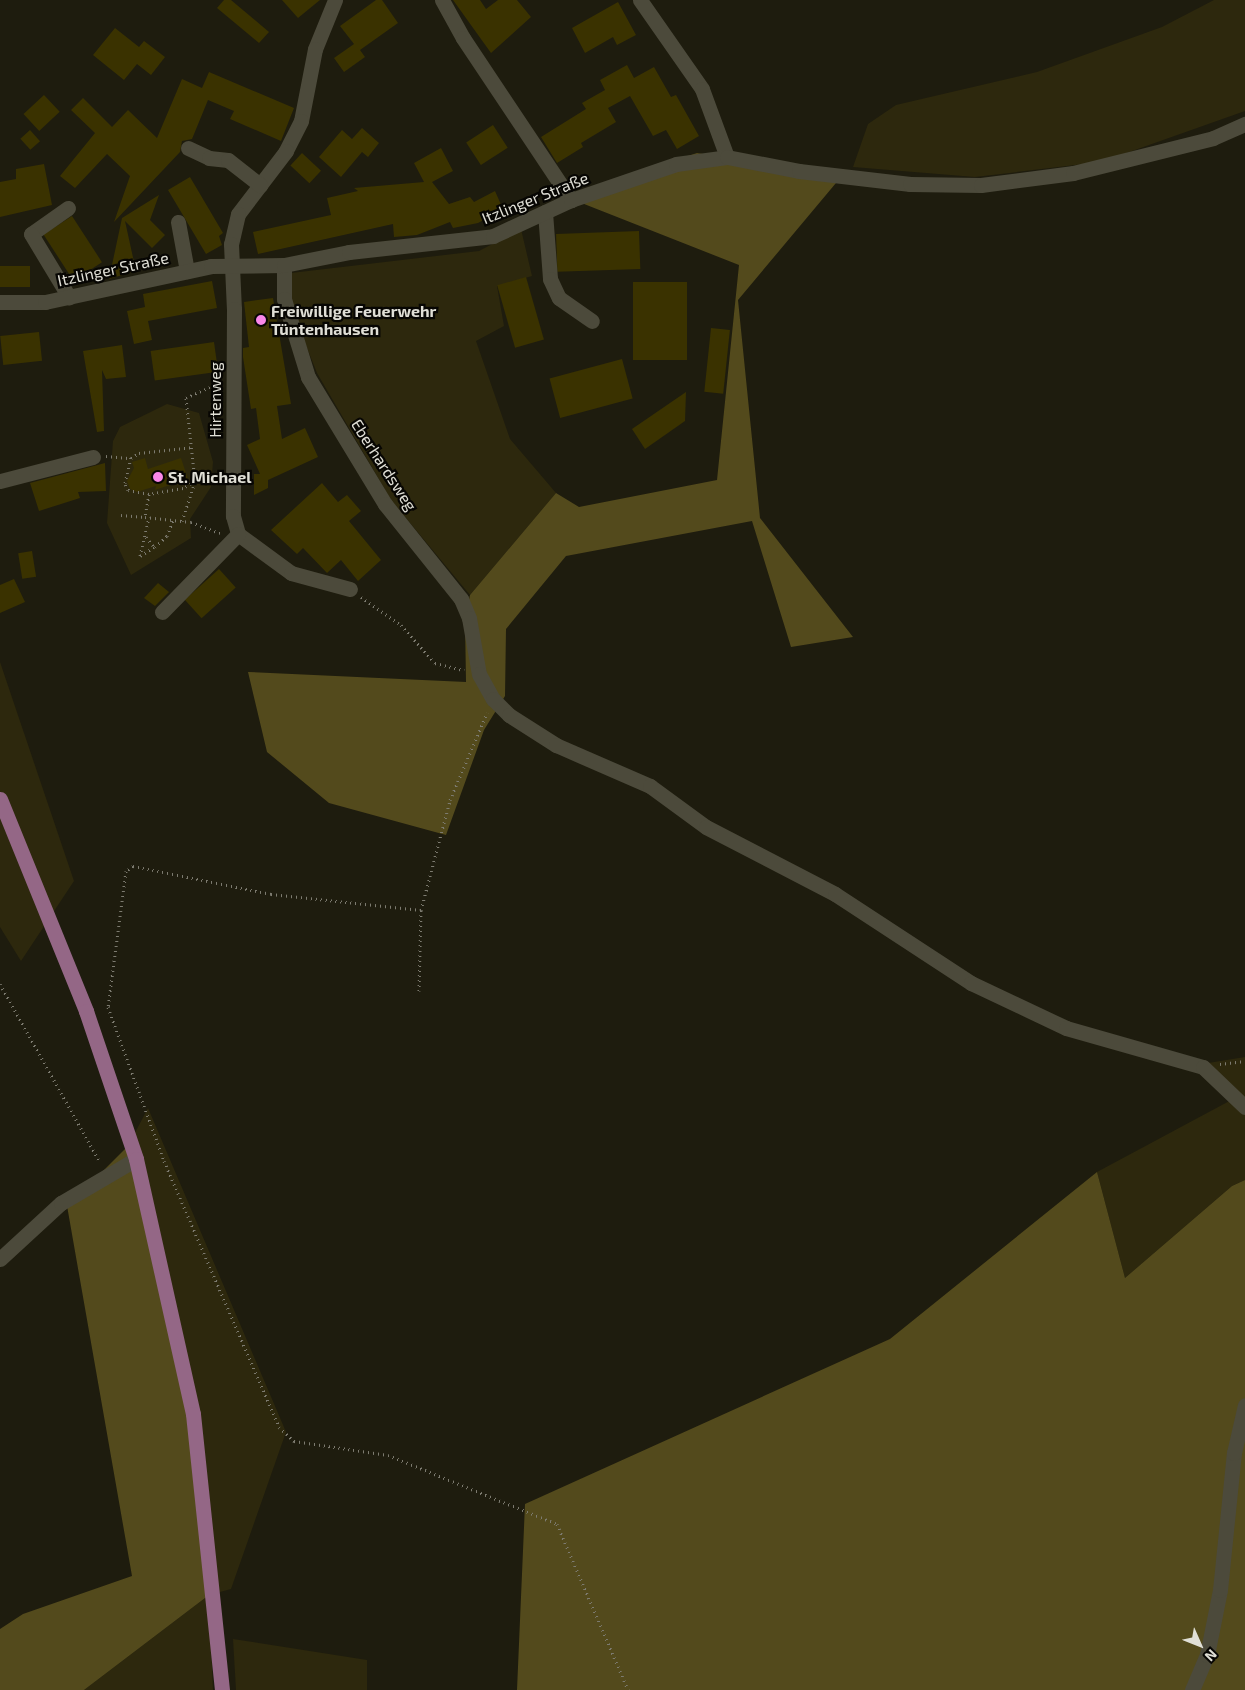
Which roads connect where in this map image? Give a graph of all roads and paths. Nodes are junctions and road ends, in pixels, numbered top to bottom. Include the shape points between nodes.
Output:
1 (335, 0) edge
2 (442, 0) edge
3 (640, 0) edge
4 (1245, 124) edge
5 (188, 148) dead end
6 (727, 158) junction
7 (260, 185) junction
8 (571, 200) junction
9 (68, 208) dead end
10 (545, 212) junction
11 (178, 222) dead end
12 (284, 265) junction
13 (232, 266) junction
14 (187, 272) junction
15 (69, 297) junction
16 (0, 302) edge
17 (592, 321) dead end
18 (231, 377) junction
19 (194, 447) junction
20 (93, 457) joint
21 (131, 458) junction
22 (0, 481) edge
23 (195, 481) junction
24 (149, 494) junction
25 (121, 515) dead end
26 (147, 517) junction
27 (173, 520) junction
28 (182, 521) junction
29 (222, 533) dead end
30 (238, 534) junction
31 (146, 537) junction
32 (154, 547) junction
33 (350, 590) joint
34 (162, 612) dead end
35 (479, 674) junction
36 (492, 699) junction
37 (0, 799) edge
38 (421, 910) junction
39 (0, 984) edge
40 (419, 991) dead end
41 (1245, 1107) edge
42 (136, 1159) junction
43 (106, 1174) junction
44 (0, 1258) edge
45 (1245, 1405) edge
46 (222, 1690) edge
47 (628, 1690) edge
48 (1192, 1690) edge

1 - 7 street via 315,48 301,121 286,151
2 - 8 street via 463,38
3 - 6 street via 702,89
4 - 6 street, Itzlinger Straße via 1213,138 1073,174 981,185 910,184 799,172
5 - 7 street via 209,158 228,160
6 - 8 street, Itzlinger Straße via 676,164
7 - 13 street via 238,214 231,244
8 - 10 street, Itzlinger Straße
9 - 15 street via 31,234
10 - 12 street, Itzlinger Straße via 493,236 349,252
10 - 17 street via 550,280 559,298
11 - 14 street
12 - 13 street, Itzlinger Straße
12 - 35 street, Eberhardsweg via 284,299 308,377 385,504 460,599 469,618
13 - 14 street, Itzlinger Straße
13 - 18 street, Hirtenweg
14 - 15 street, Itzlinger Straße
15 - 16 street, Itzlinger Straße via 45,302
18 - 19 path via 186,398
18 - 30 street, Hirtenweg via 233,516
19 - 21 path via 139,454
19 - 23 path
20 - 21 path
20 - 22 street
21 - 24 path via 125,483 128,490
23 - 24 path via 183,488
23 - 28 path
24 - 26 path
25 - 26 path
26 - 27 path
26 - 31 path
27 - 28 path
27 - 32 path via 167,536
28 - 29 path
30 - 33 street via 291,572
30 - 34 street
31 - 32 path
31 - 32 path via 140,556
33 - 35 path via 401,625 435,663
35 - 36 street, Eberhardsweg
36 - 38 path via 450,800
36 - 41 street via 524,728 650,786 706,827 828,890 971,983 1066,1028 1202,1067
37 - 42 main road via 86,1011
38 - 40 path
38 - 47 path via 271,894 133,866 126,871 108,1007 164,1161 279,1427 294,1441 388,1455 557,1524
39 - 43 path
42 - 43 street
42 - 46 main road via 193,1414
43 - 44 street via 61,1203
45 - 48 street via 1237,1429 1220,1590 1206,1655

